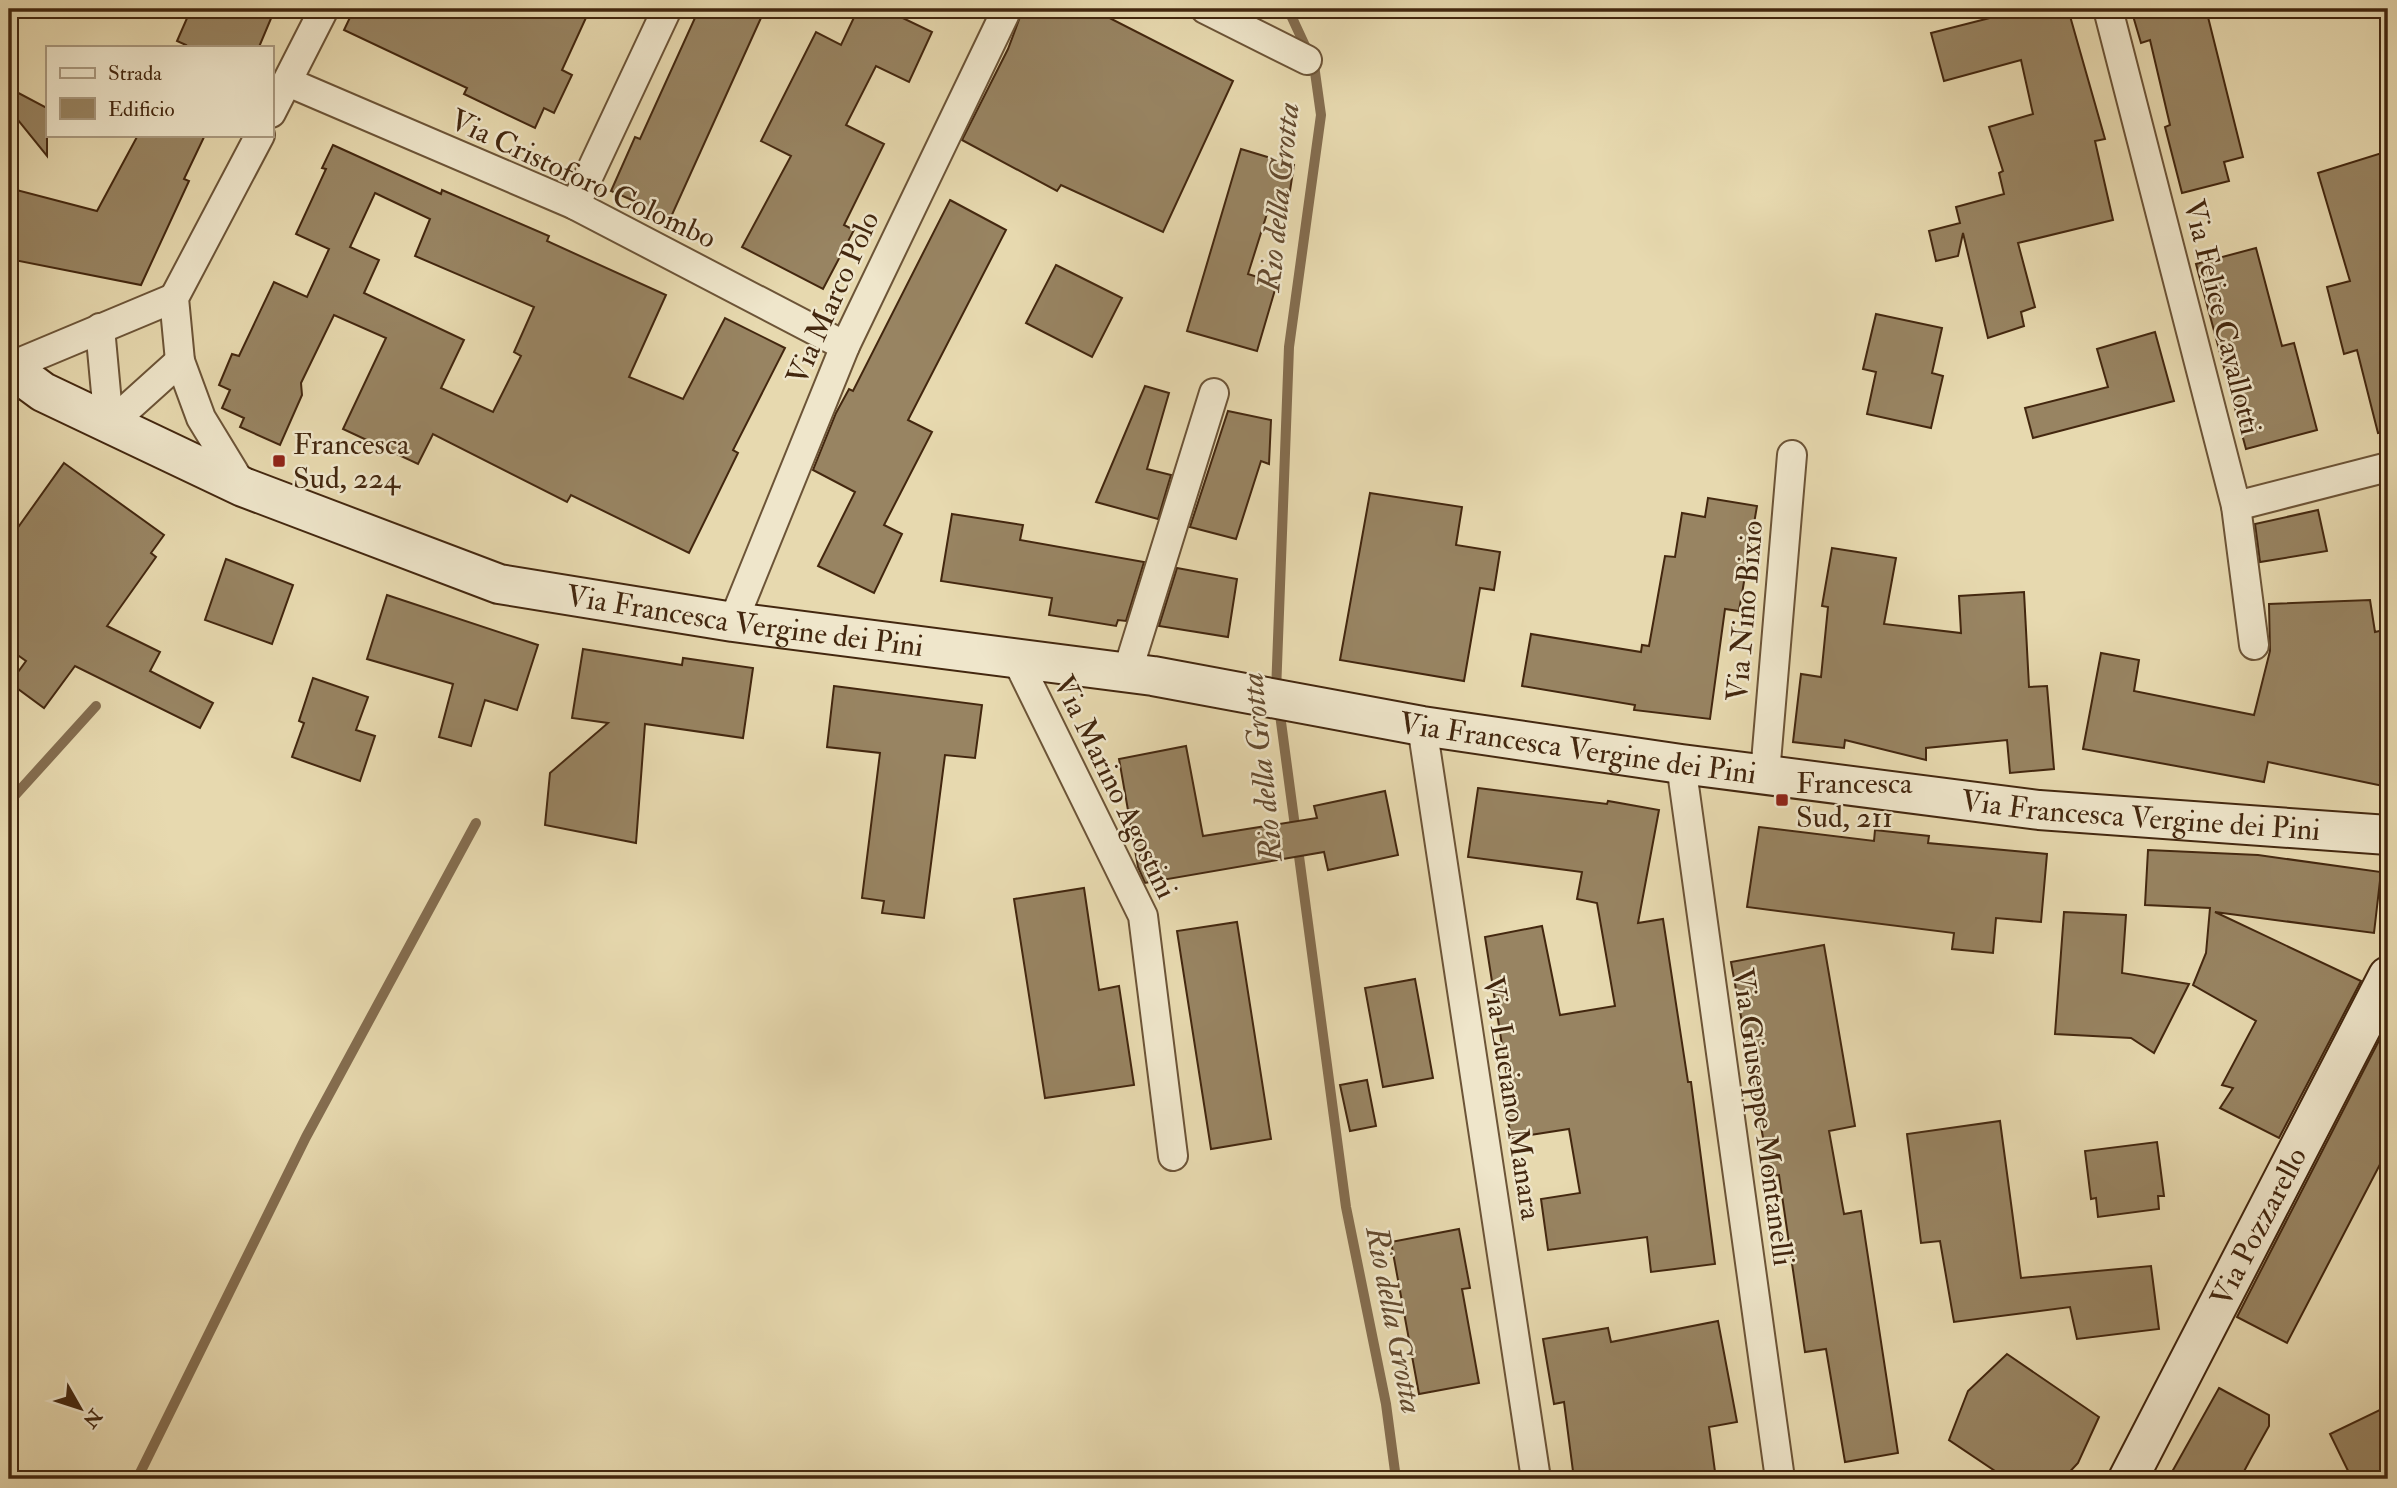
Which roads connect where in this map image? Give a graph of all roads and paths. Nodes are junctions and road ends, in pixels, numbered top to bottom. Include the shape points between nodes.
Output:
1 (324, 9) edge
2 (667, 9) edge
3 (1007, 9) edge
4 (1205, 9) edge
5 (2108, 9) edge
6 (1307, 61) dead end
7 (288, 82) junction
8 (273, 109) edge
9 (259, 136) edge
10 (575, 205) junction
11 (174, 298) junction
12 (100, 328) junction
13 (845, 345) junction
14 (180, 361) junction
15 (9, 367) edge
16 (1214, 393) dead end
17 (109, 425) junction
18 (1792, 455) dead end
19 (2388, 467) edge
20 (243, 487) junction
21 (2236, 506) junction
22 (733, 622) junction
23 (2254, 645) dead end
24 (1016, 658) junction
25 (1127, 673) junction
26 (1422, 726) junction
27 (1681, 764) junction
28 (1765, 774) junction
29 (2388, 835) edge
30 (2388, 976) edge
31 (1173, 1156) dead end
32 (1536, 1479) edge
33 (1780, 1479) edge
34 (2128, 1479) edge

1 - 7 street
2 - 10 street
3 - 13 street, Via Marco Polo
4 - 6 street
5 - 21 street, Via Felice Cavallotti
7 - 8 street
7 - 10 street, Via Cristoforo Colombo
9 - 11 street
10 - 13 street, Via Cristoforo Colombo
11 - 12 street
11 - 14 street
12 - 15 street
12 - 17 street
13 - 22 street, Via Marco Polo
14 - 17 street
14 - 20 street via 201,418
15 - 17 street, Via Francesca Vergine dei Pini via 43,392
16 - 25 street
17 - 20 street, Via Francesca Vergine dei Pini
18 - 28 street, Via Nino Bixio
19 - 21 street
20 - 22 street, Via Francesca Vergine dei Pini via 499,584
21 - 23 street, Via Felice Cavallotti
22 - 24 street, Via Francesca Vergine dei Pini
24 - 25 street, Via Francesca Vergine dei Pini
24 - 31 street, Via Marino Agostini via 1143,916
25 - 26 street, Via Francesca Vergine dei Pini
26 - 27 street, Via Francesca Vergine dei Pini
26 - 32 street, Via Luciano Manara
27 - 28 street, Via Francesca Vergine dei Pini
27 - 33 street, Via Giuseppe Montanelli
28 - 29 street, Via Francesca Vergine dei Pini via 2039,810
30 - 34 street, Via Pozzarello

